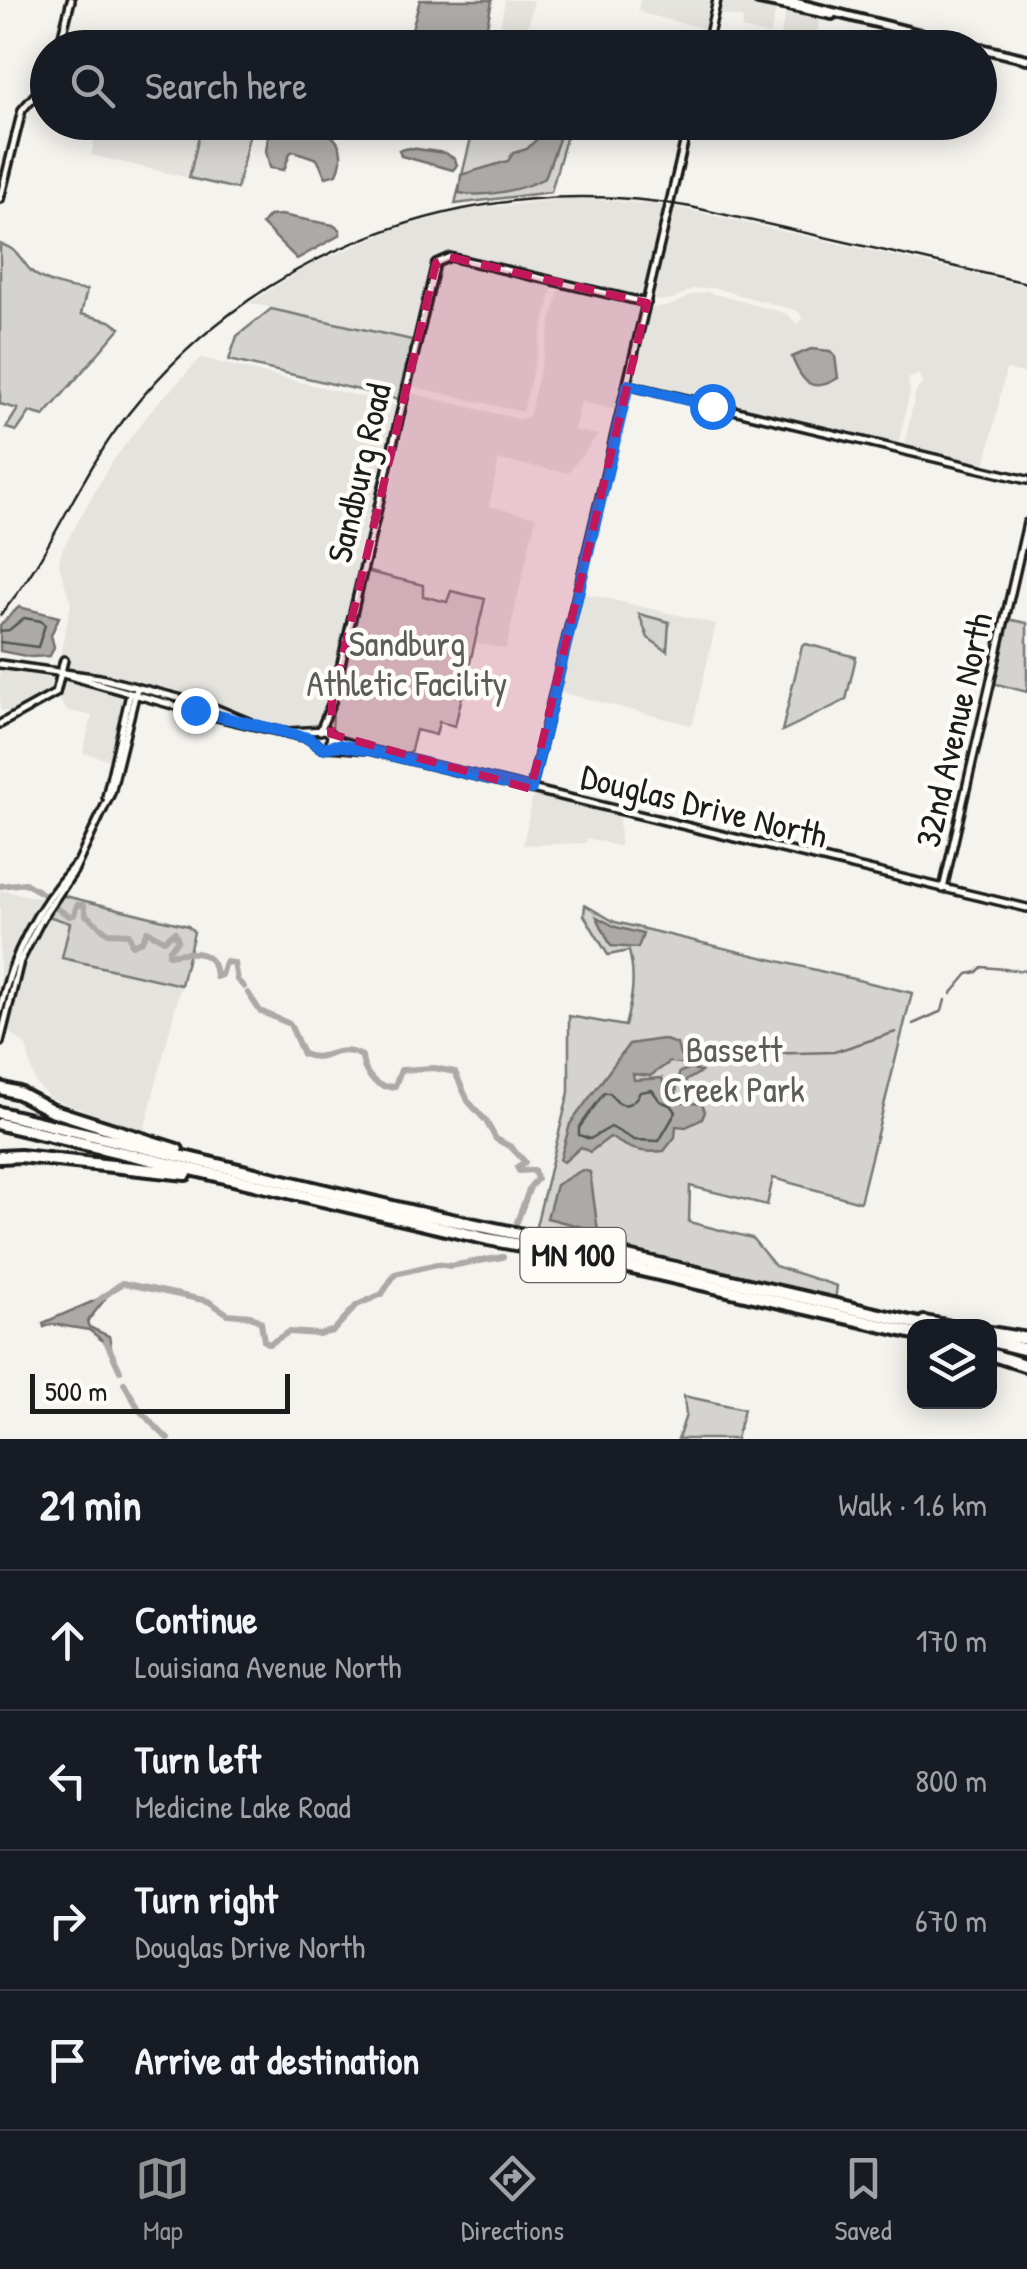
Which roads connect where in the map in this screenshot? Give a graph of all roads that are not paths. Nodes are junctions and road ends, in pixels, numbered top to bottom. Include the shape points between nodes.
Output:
1 (72, 0) edge
2 (717, 0) edge
3 (758, 0) edge
4 (785, 0) edge
5 (838, 16) junction
6 (64, 30) edge
7 (710, 30) edge
8 (899, 30) edge
9 (997, 53) edge
10 (1027, 60) edge
11 (30, 101) edge
12 (685, 140) edge
13 (0, 199) edge
14 (647, 302) junction
15 (628, 385) junction
16 (1027, 480) edge
17 (1027, 523) edge
18 (0, 664) edge
19 (48, 672) junction
20 (63, 674) junction
21 (134, 691) junction
22 (332, 702) junction
23 (0, 724) edge
24 (320, 731) junction
25 (288, 732) junction
26 (331, 734) junction
27 (316, 744) junction
28 (328, 746) junction
29 (369, 750) junction
30 (531, 789) junction
31 (77, 863) junction
32 (942, 889) junction
33 (1027, 908) edge
34 (0, 1009) edge
35 (1, 1033) edge
36 (0, 1042) edge
37 (0, 1088) edge
38 (1, 1117) edge
39 (0, 1157) edge
40 (219, 1166) junction
41 (232, 1179) junction
42 (895, 1319) junction
43 (907, 1321) edge
44 (907, 1322) edge
45 (907, 1332) edge
46 (997, 1334) edge
47 (1027, 1339) edge
48 (997, 1343) edge
49 (1027, 1350) edge
50 (997, 1354) edge
51 (1027, 1363) edge

1 - 6 street
2 - 7 street
3 - 5 main road
4 - 5 main road
5 - 8 main road
9 - 10 main road
11 - 13 street
12 - 14 street
14 - 15 street
14 - 22 street, Sandburg Road via 440,259 432,270
15 - 16 street
15 - 30 street
17 - 32 street, 32nd Avenue North
18 - 19 street, Douglas Drive North
19 - 20 street, Douglas Drive North
19 - 20 street via 64,660
20 - 21 street, Douglas Drive North via 85,674
20 - 23 street via 56,693
21 - 25 street, Douglas Drive North
21 - 31 street via 106,798
22 - 24 street, Sandburg Road
22 - 26 street, Sandburg Road
24 - 25 street, Douglas Drive North
24 - 26 street, Douglas Drive North
24 - 27 street
25 - 27 street, Douglas Drive North
26 - 28 street
26 - 29 street, Douglas Drive North
27 - 28 street, Douglas Drive North
28 - 29 street, Douglas Drive North
29 - 30 street, Douglas Drive North
30 - 32 street, Douglas Drive North
31 - 34 street via 26,932
31 - 35 street via 20,961
32 - 33 street, Douglas Drive North
35 - 36 street
37 - 40 highway
38 - 40 highway, MN 100
38 - 41 highway, MN 100
39 - 41 highway
40 - 42 highway, MN 100
41 - 45 highway, MN 100
42 - 43 highway
42 - 44 highway, MN 100
46 - 47 highway
48 - 49 highway
50 - 51 highway

